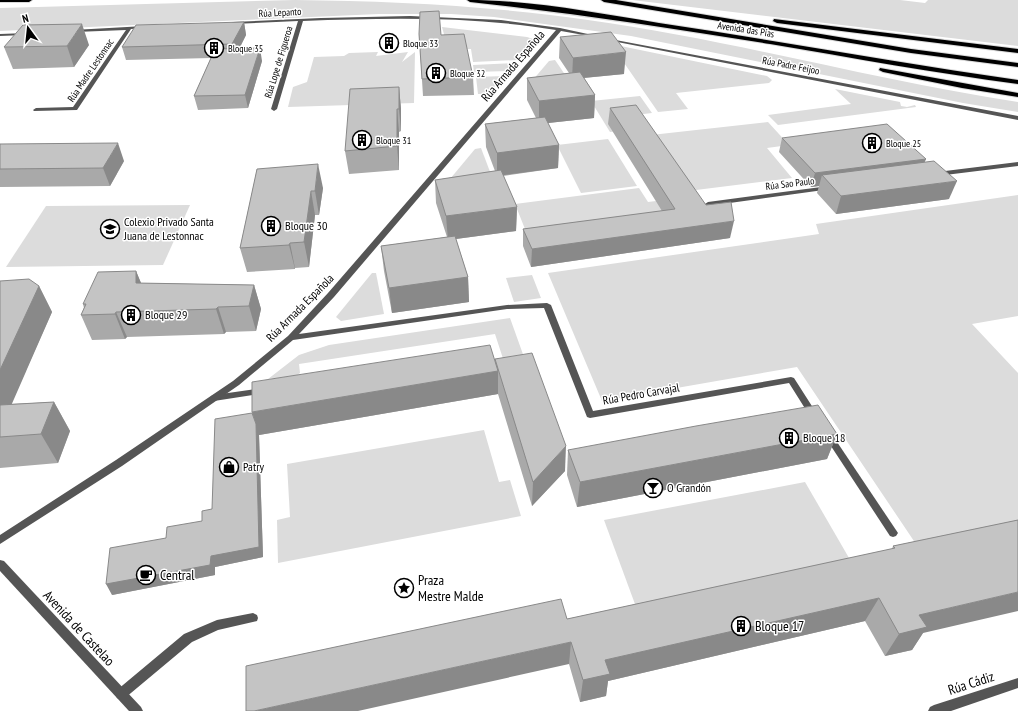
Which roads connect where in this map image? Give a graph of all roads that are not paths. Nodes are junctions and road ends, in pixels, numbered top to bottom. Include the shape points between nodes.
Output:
1 (0, 0) edge
2 (29, 0) edge
3 (470, 0) edge
4 (604, 0) edge
5 (613, 0) edge
6 (301, 20) junction
7 (230, 23) edge
8 (152, 27) edge
9 (129, 28) junction
10 (560, 30) junction
11 (68, 31) edge
12 (30, 33) edge
13 (0, 35) edge
14 (769, 42) junction
15 (1018, 51) edge
16 (1018, 65) edge
17 (1018, 82) edge
18 (1018, 95) edge
19 (274, 109) dead end
20 (36, 110) dead end
21 (1018, 118) edge
22 (1018, 164) edge
23 (933, 175) edge
24 (840, 187) edge
25 (708, 204) edge
26 (291, 338) junction
27 (268, 390) edge
28 (214, 398) junction
29 (893, 533) dead end
30 (0, 540) edge
31 (0, 564) edge
32 (253, 618) dead end
33 (1018, 683) edge
34 (121, 694) junction
35 (137, 711) edge
36 (934, 711) edge

1 - 2 highway
3 - 14 highway, Avenida das Pías via 567,11
4 - 16 highway, Avenida das Pías via 911,51
5 - 15 highway
6 - 7 street, Rúa Lepanto
6 - 10 street, Rúa Lepanto via 420,17 471,19
6 - 19 street, Rúa Lope de Figueroa
8 - 9 street
9 - 11 street
9 - 20 street, Rúa Madre Lestonnac via 75,109
10 - 21 street, Rúa Padre Feijoo
10 - 26 street, Rúa Armada Española
12 - 13 street
14 - 17 highway, Avenida das Pías
14 - 18 highway via 872,68
22 - 23 street
24 - 25 street, Rúa Sao Paulo
26 - 28 street, Rúa Armada Española
26 - 29 street, Rúa Pedro Carvajal via 507,306 547,305 590,415 791,380
27 - 28 street
28 - 30 street, Rúa Armada Española
31 - 34 street, Avenida de Castelao
32 - 34 street via 217,625 188,638
33 - 36 street, Rúa Cádiz
34 - 35 street, Avenida de Castelao

